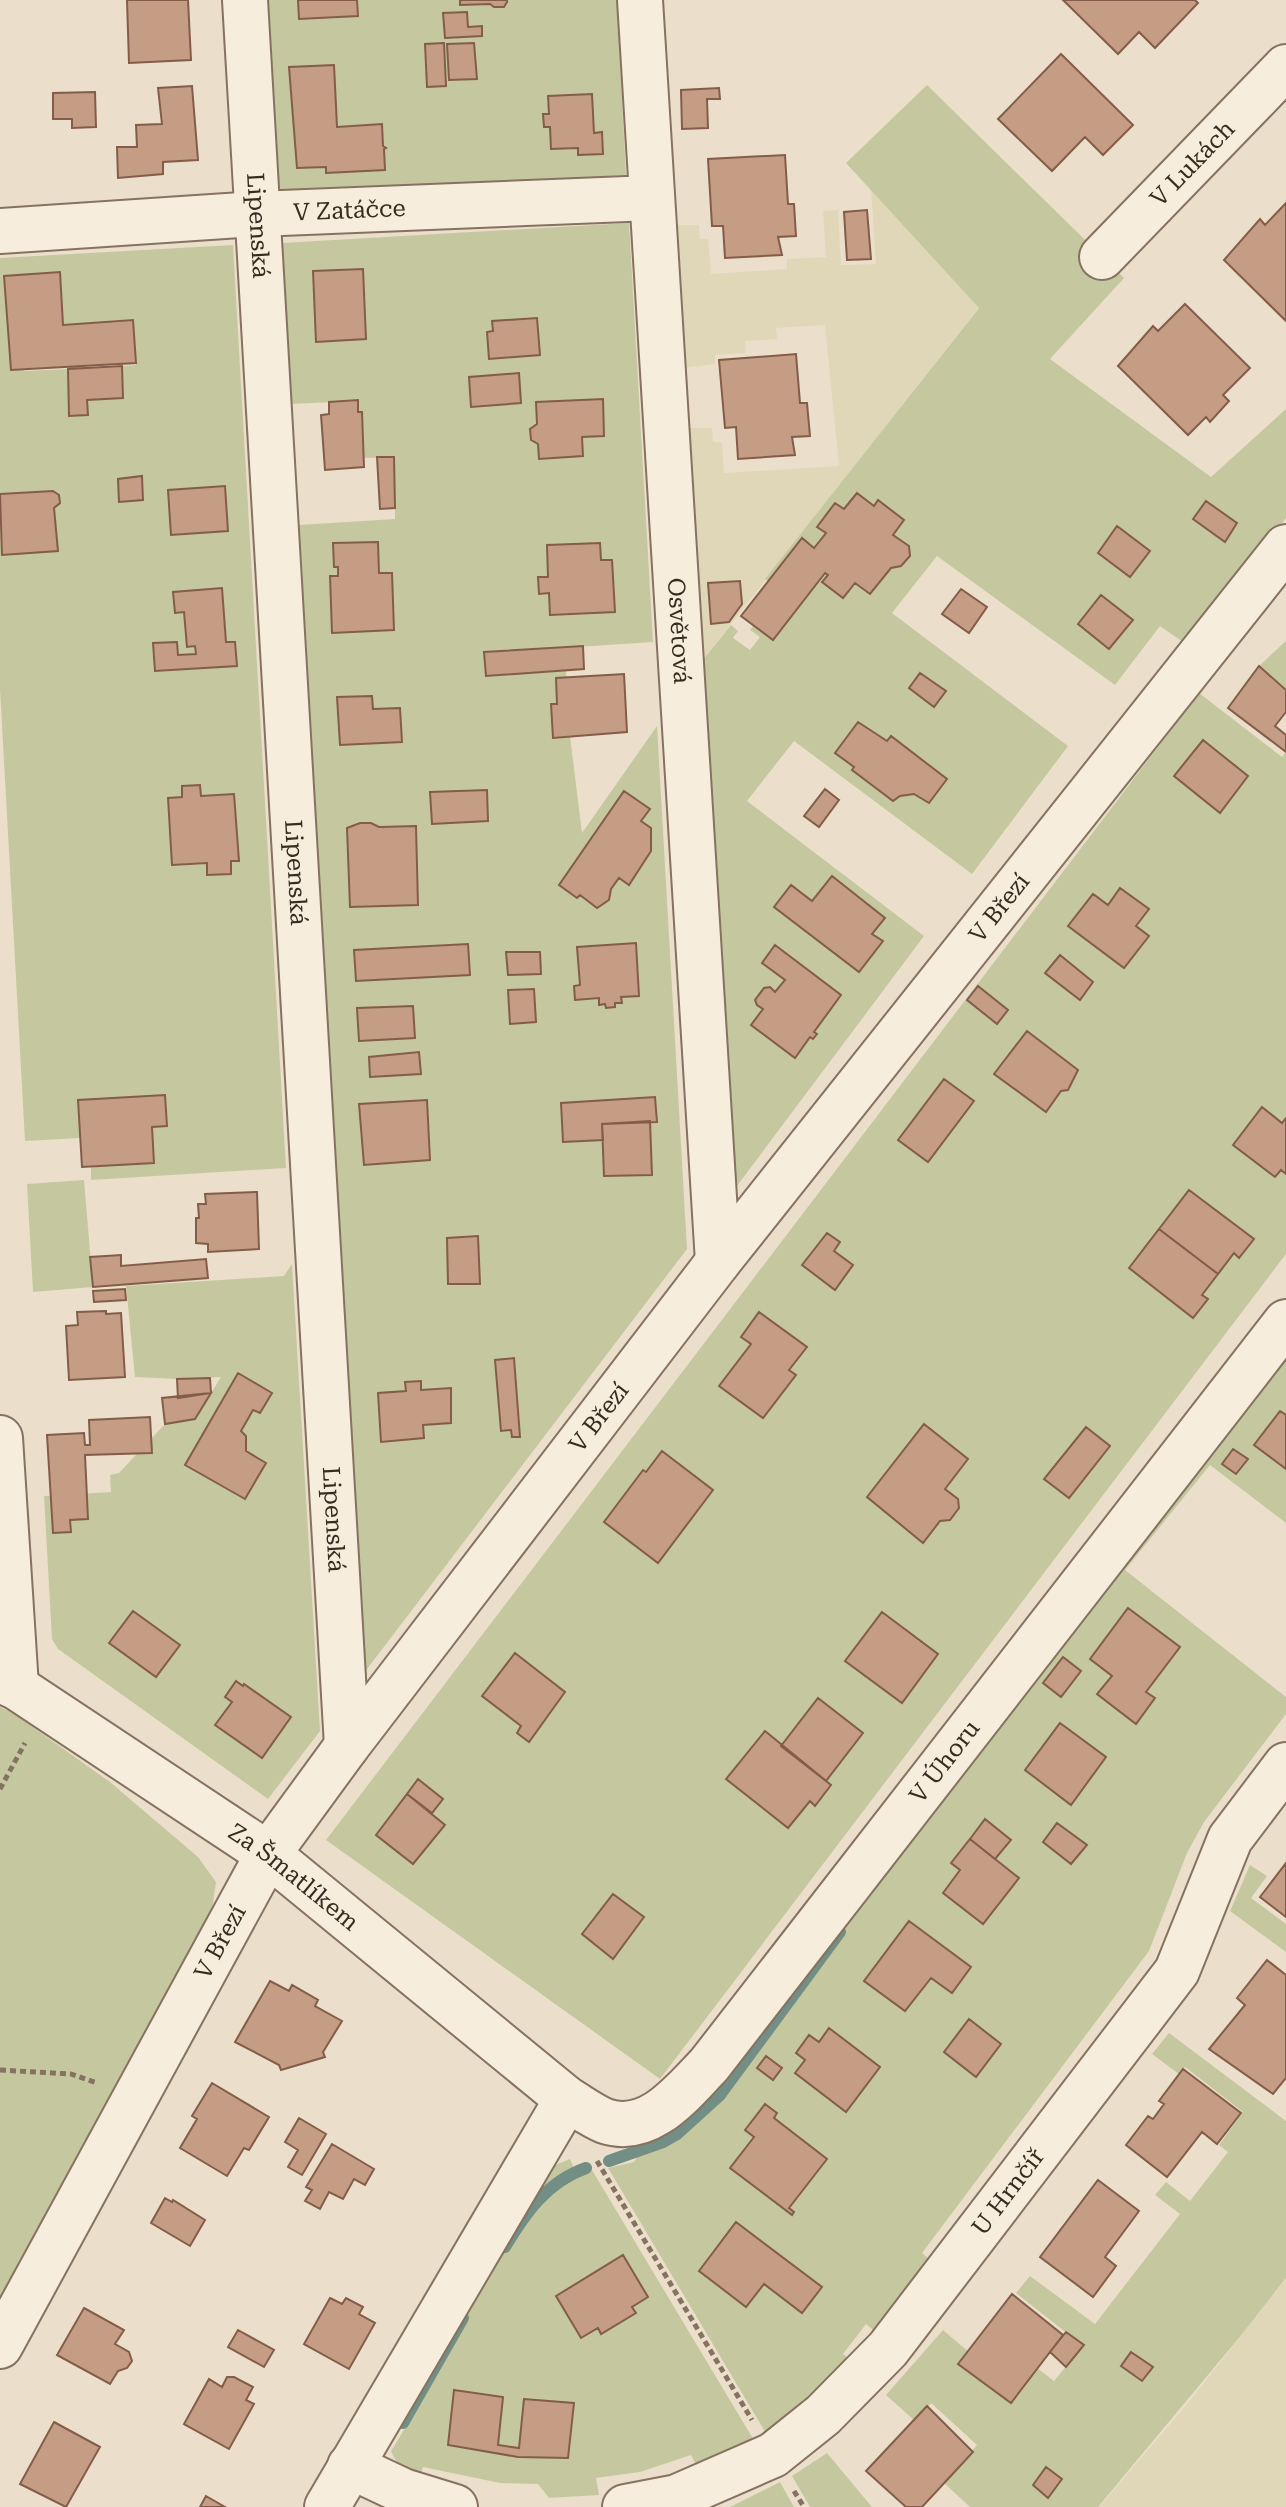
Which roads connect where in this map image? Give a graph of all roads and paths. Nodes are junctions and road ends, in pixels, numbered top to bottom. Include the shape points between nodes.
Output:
1 (245, 0) edge
2 (640, 0) edge
3 (1285, 72) edge
4 (652, 198) junction
5 (257, 214) junction
6 (0, 231) edge
7 (1102, 257) dead end
8 (1286, 547) edge
9 (718, 1262) junction
10 (1286, 1322) edge
11 (0, 1438) edge
12 (20, 1691) edge
13 (347, 1746) junction
14 (1286, 1765) edge
15 (0, 1789) edge
16 (268, 1854) junction
17 (0, 2070) edge
18 (567, 2099) junction
19 (134, 2101) junction
20 (606, 2121) junction
21 (2, 2337) edge
22 (773, 2455) junction
23 (350, 2466) junction
24 (327, 2507) edge
25 (455, 2507) edge
26 (625, 2507) edge

1 - 5 street, Lipenská
2 - 4 street, Osvětová
3 - 7 street, V Lukách
4 - 5 street, V Zatáčce
4 - 9 street, Osvětová
5 - 6 street, V Zatáčce
5 - 13 street, Lipenská
8 - 9 street, V Březí
9 - 13 street, V Březí
10 - 20 street, V Úhoru via 709,2065 675,2101 641,2123
11 - 12 street
12 - 15 path
12 - 16 street, Za Šmatlíkem
13 - 16 street, V Březí
14 - 22 street, U Hrnčíř via 1230,1839 1177,1971 888,2349 823,2415
16 - 18 street, Za Šmatlíkem
16 - 19 street, V Březí
17 - 19 path via 71,2074
18 - 20 street
18 - 23 street
19 - 21 street, V Březí
20 - 22 path via 590,2150
22 - 26 street, U Hrnčíř via 677,2497
23 - 24 street
23 - 25 street via 403,2491

